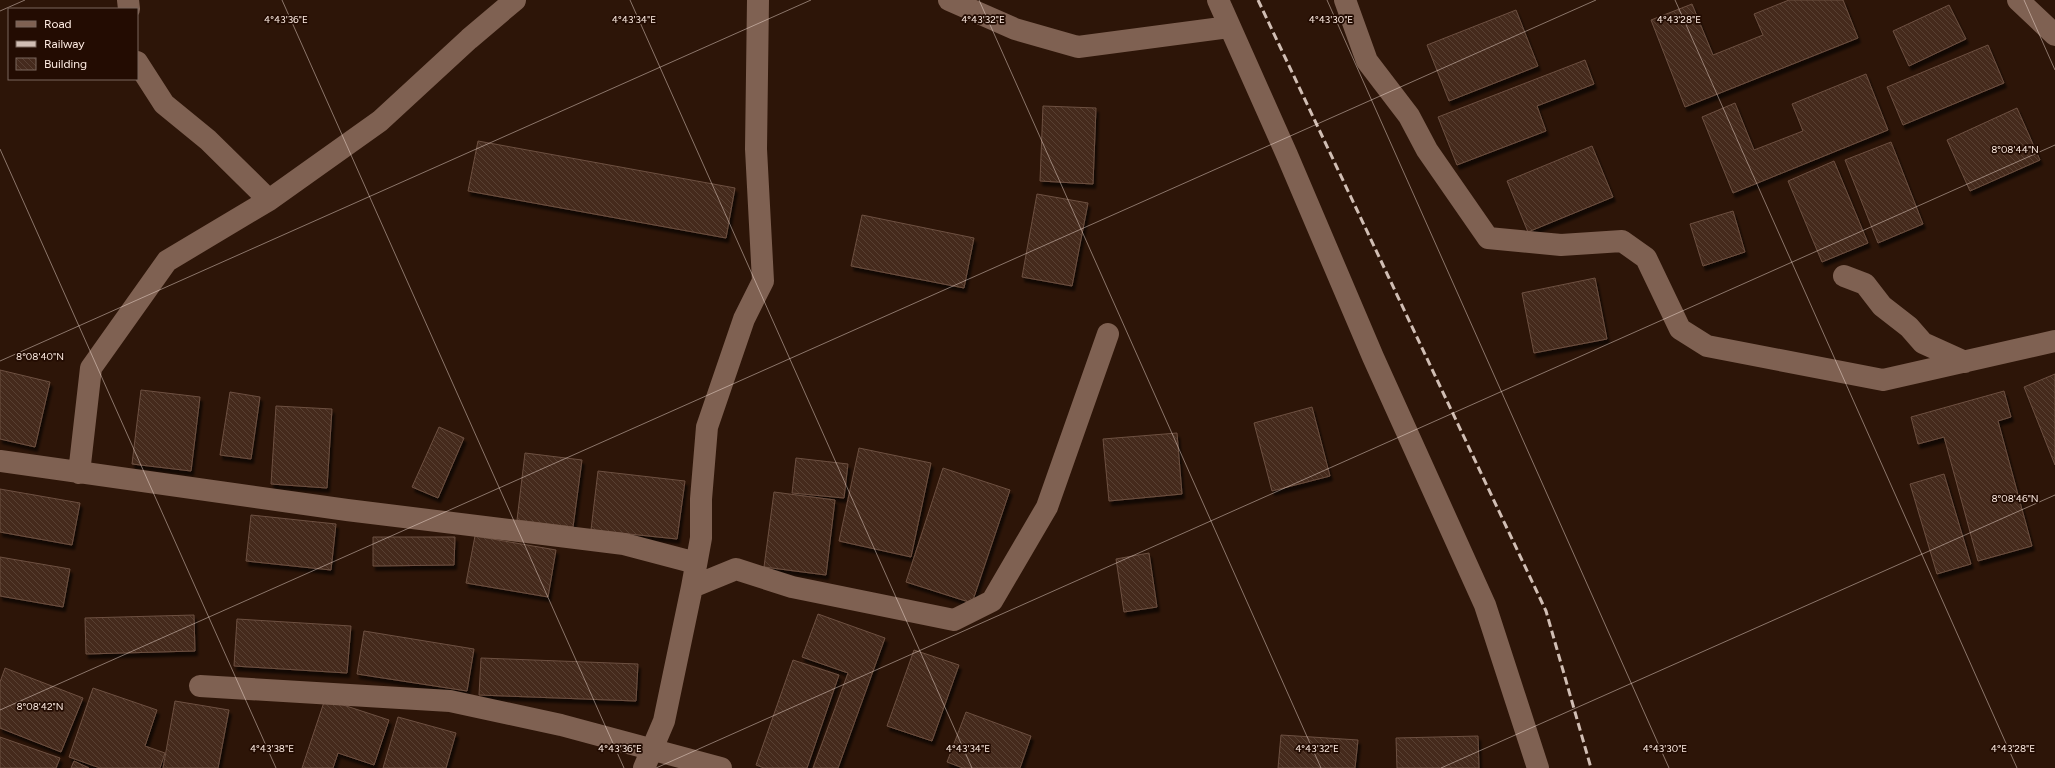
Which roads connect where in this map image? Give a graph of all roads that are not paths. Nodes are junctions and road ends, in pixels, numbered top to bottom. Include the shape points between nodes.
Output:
1 (515, 0) edge
2 (758, 0) edge
3 (949, 0) edge
4 (1218, 0) edge
5 (1345, 0) edge
6 (2018, 0) edge
7 (1229, 27) junction
8 (2055, 35) edge
9 (138, 64) edge
10 (268, 200) junction
11 (1844, 276) dead end
12 (1108, 334) dead end
13 (2055, 341) edge
14 (1965, 362) junction
15 (0, 461) edge
16 (79, 473) junction
17 (696, 563) junction
18 (692, 587) junction
19 (200, 686) dead end
20 (648, 759) edge
21 (721, 768) edge
22 (1538, 768) edge

1 - 10 street via 380,121
2 - 17 street via 756,149 763,281 744,320 707,426
3 - 7 street via 1015,29 1078,47
4 - 7 street
5 - 14 street via 1367,61 1409,116 1427,150 1488,238 1562,245 1622,240 1646,258 1680,329 1707,346 1883,380
6 - 8 street
7 - 22 street via 1485,606
9 - 10 street via 164,104 208,140
10 - 16 street via 167,261 91,368
11 - 14 street via 1865,284 1882,306 1909,327 1923,343
12 - 18 street via 1047,507 992,602 954,620 792,587 736,568
13 - 14 street
15 - 16 street
16 - 17 street via 347,510 624,544
17 - 18 street
18 - 20 street via 664,721
19 - 20 street via 450,701 561,725
20 - 21 street

